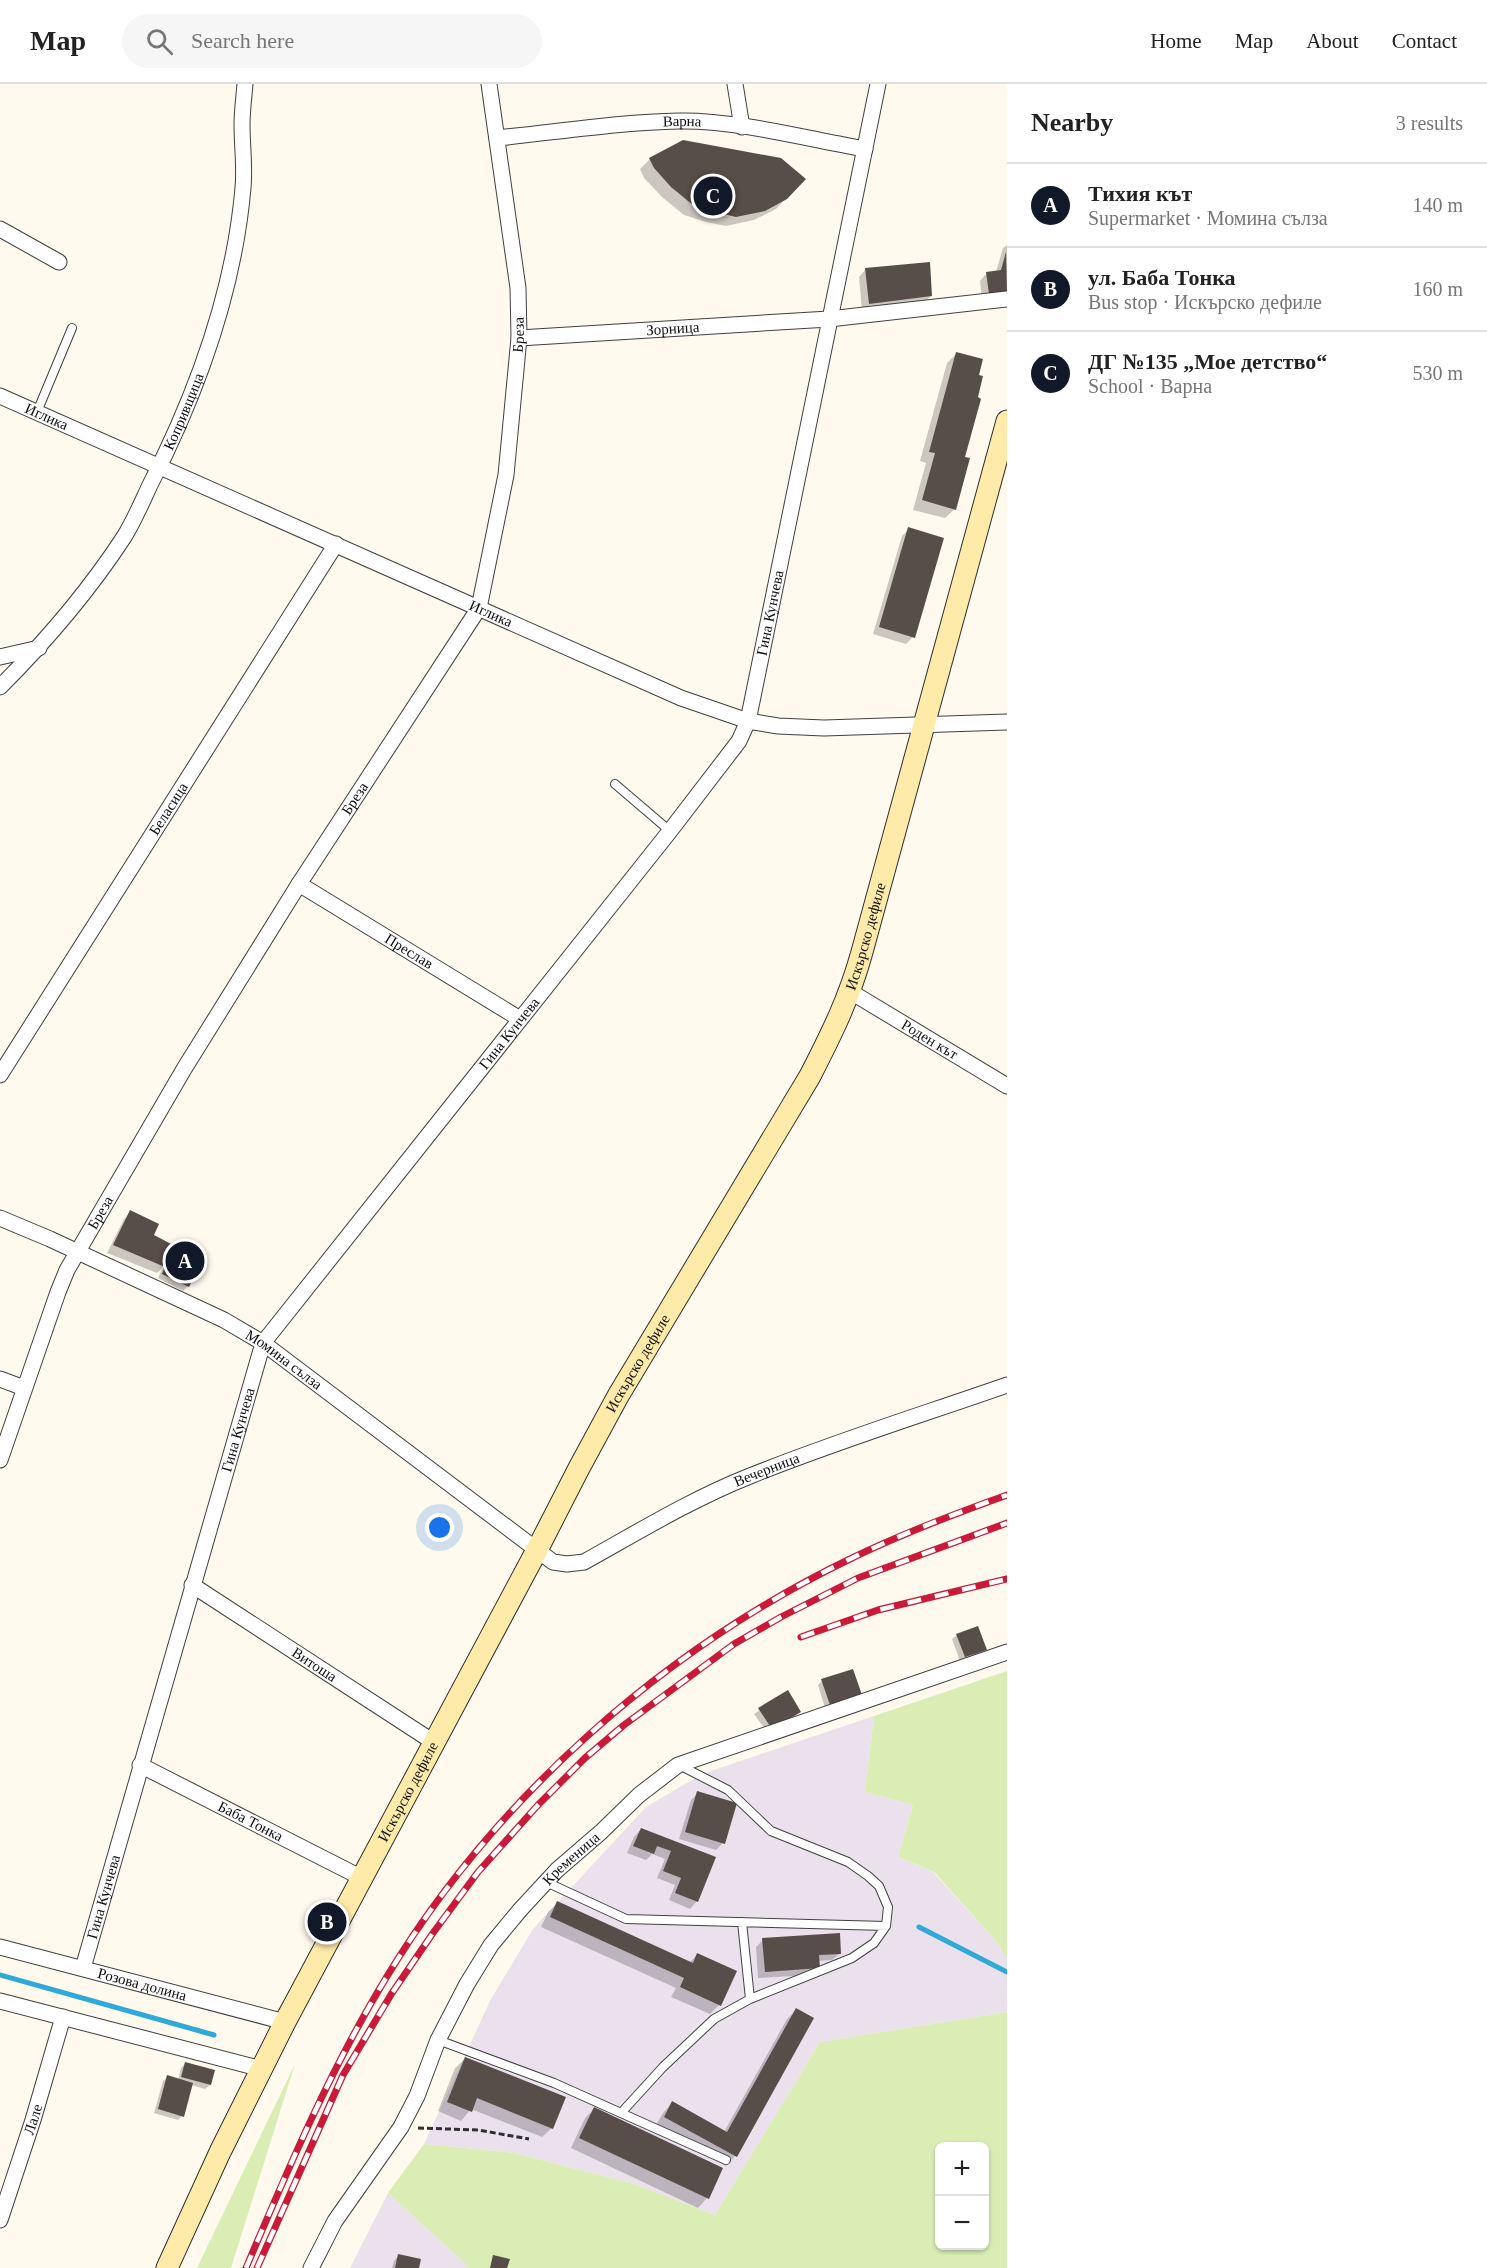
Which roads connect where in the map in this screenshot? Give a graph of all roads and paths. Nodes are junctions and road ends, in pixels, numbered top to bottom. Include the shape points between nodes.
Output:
1 (245, 84) edge
2 (489, 84) edge
3 (735, 84) edge
4 (878, 84) edge
5 (742, 127) junction
6 (497, 138) junction
7 (865, 149) junction
8 (0, 229) edge
9 (59, 262) dead end
10 (1007, 299) edge
11 (829, 319) junction
12 (72, 328) dead end
13 (519, 338) junction
14 (0, 396) edge
15 (37, 412) junction
16 (1007, 421) edge
17 (160, 467) junction
18 (336, 544) junction
19 (479, 608) junction
20 (39, 648) junction
21 (0, 657) edge
22 (0, 687) edge
23 (748, 721) junction
24 (1007, 722) edge
25 (924, 725) junction
26 (615, 784) dead end
27 (670, 831) junction
28 (299, 884) junction
29 (851, 992) junction
30 (520, 1019) junction
31 (0, 1075) edge
32 (1007, 1086) edge
33 (0, 1218) edge
34 (78, 1252) junction
35 (263, 1343) junction
36 (0, 1379) edge
37 (1007, 1385) edge
38 (24, 1388) junction
39 (0, 1460) edge
40 (537, 1550) junction
41 (192, 1585) junction
42 (1007, 1652) edge
43 (435, 1743) junction
44 (140, 1765) junction
45 (678, 1765) junction
46 (362, 1878) junction
47 (546, 1882) junction
48 (742, 1922) junction
49 (886, 1926) junction
50 (0, 1947) edge
51 (83, 1968) junction
52 (750, 1999) junction
53 (0, 2001) edge
54 (63, 2017) junction
55 (285, 2022) junction
56 (438, 2040) junction
57 (262, 2069) junction
58 (621, 2113) junction
59 (401, 2127) junction
60 (529, 2139) dead end
61 (726, 2160) dead end
62 (0, 2220) edge
63 (167, 2268) edge
64 (311, 2268) edge

1 - 17 street, Копривщица via 243,187 233,256 194,390
2 - 6 street, Бреза
3 - 5 street
4 - 7 street, Гина Кунчева
5 - 6 street, Варна via 681,121
5 - 7 street, Варна
6 - 13 street, Бреза via 518,288
7 - 11 street, Гина Кунчева
8 - 9 street
10 - 11 street, Зорница
11 - 13 street, Зорница
11 - 23 street, Гина Кунчева
12 - 15 lane
13 - 19 street, Бреза via 506,474
14 - 15 street, Иглика
15 - 17 street, Иглика
16 - 25 main road, Искърско дефиле
17 - 18 street, Иглика
17 - 20 street, Копривщица via 124,536
18 - 19 street, Иглика
18 - 31 street, Беласица
19 - 23 street, Иглика via 681,698
19 - 28 street, Бреза
20 - 21 street
20 - 22 street, Копривщица
23 - 25 street, Иглика via 824,728
23 - 27 street, Гина Кунчева via 739,741
24 - 25 street, Иглика
25 - 29 main road, Искърско дефиле
26 - 27 lane
27 - 30 street, Гина Кунчева
28 - 30 street, Преслав
28 - 34 street, Бреза via 184,1069
29 - 32 street, Роден кът
29 - 40 main road, Искърско дефиле via 810,1076 618,1396
30 - 35 street, Гина Кунчева
33 - 34 street, Момина сълза
34 - 35 street, Момина сълза via 224,1320
34 - 38 street, Бреза via 57,1292
35 - 40 street, Момина сълза
35 - 41 street, Гина Кунчева
36 - 38 street
37 - 40 street, Вечерница via 748,1477 681,1508 585,1562 553,1562
38 - 39 street, Бреза
40 - 43 main road, Искърско дефиле
41 - 43 street, Витоша
41 - 44 street, Гина Кунчева
42 - 45 street, Кременица
43 - 46 main road, Искърско дефиле
44 - 46 street, Баба Тонка
44 - 51 street, Гина Кунчева
45 - 47 street, Кременица via 639,1795
45 - 49 lane via 728,1790 771,1831 848,1862 868,1876 879,1886 888,1907
46 - 55 main road, Искърско дефиле
47 - 48 lane via 626,1919
47 - 56 street, Кременица via 491,1946
48 - 49 lane
48 - 52 lane
49 - 52 lane via 874,1943 852,1958
50 - 51 street, Розова долина
51 - 55 street, Розова долина
52 - 58 lane via 714,2019
53 - 54 street
54 - 57 street
54 - 62 street, Лале
55 - 57 main road, Искърско дефиле
56 - 58 lane via 554,2083
56 - 59 street, Кременица
57 - 63 main road, Искърско дефиле
58 - 61 lane
59 - 60 path via 478,2130
59 - 64 street, Кременица via 335,2221

